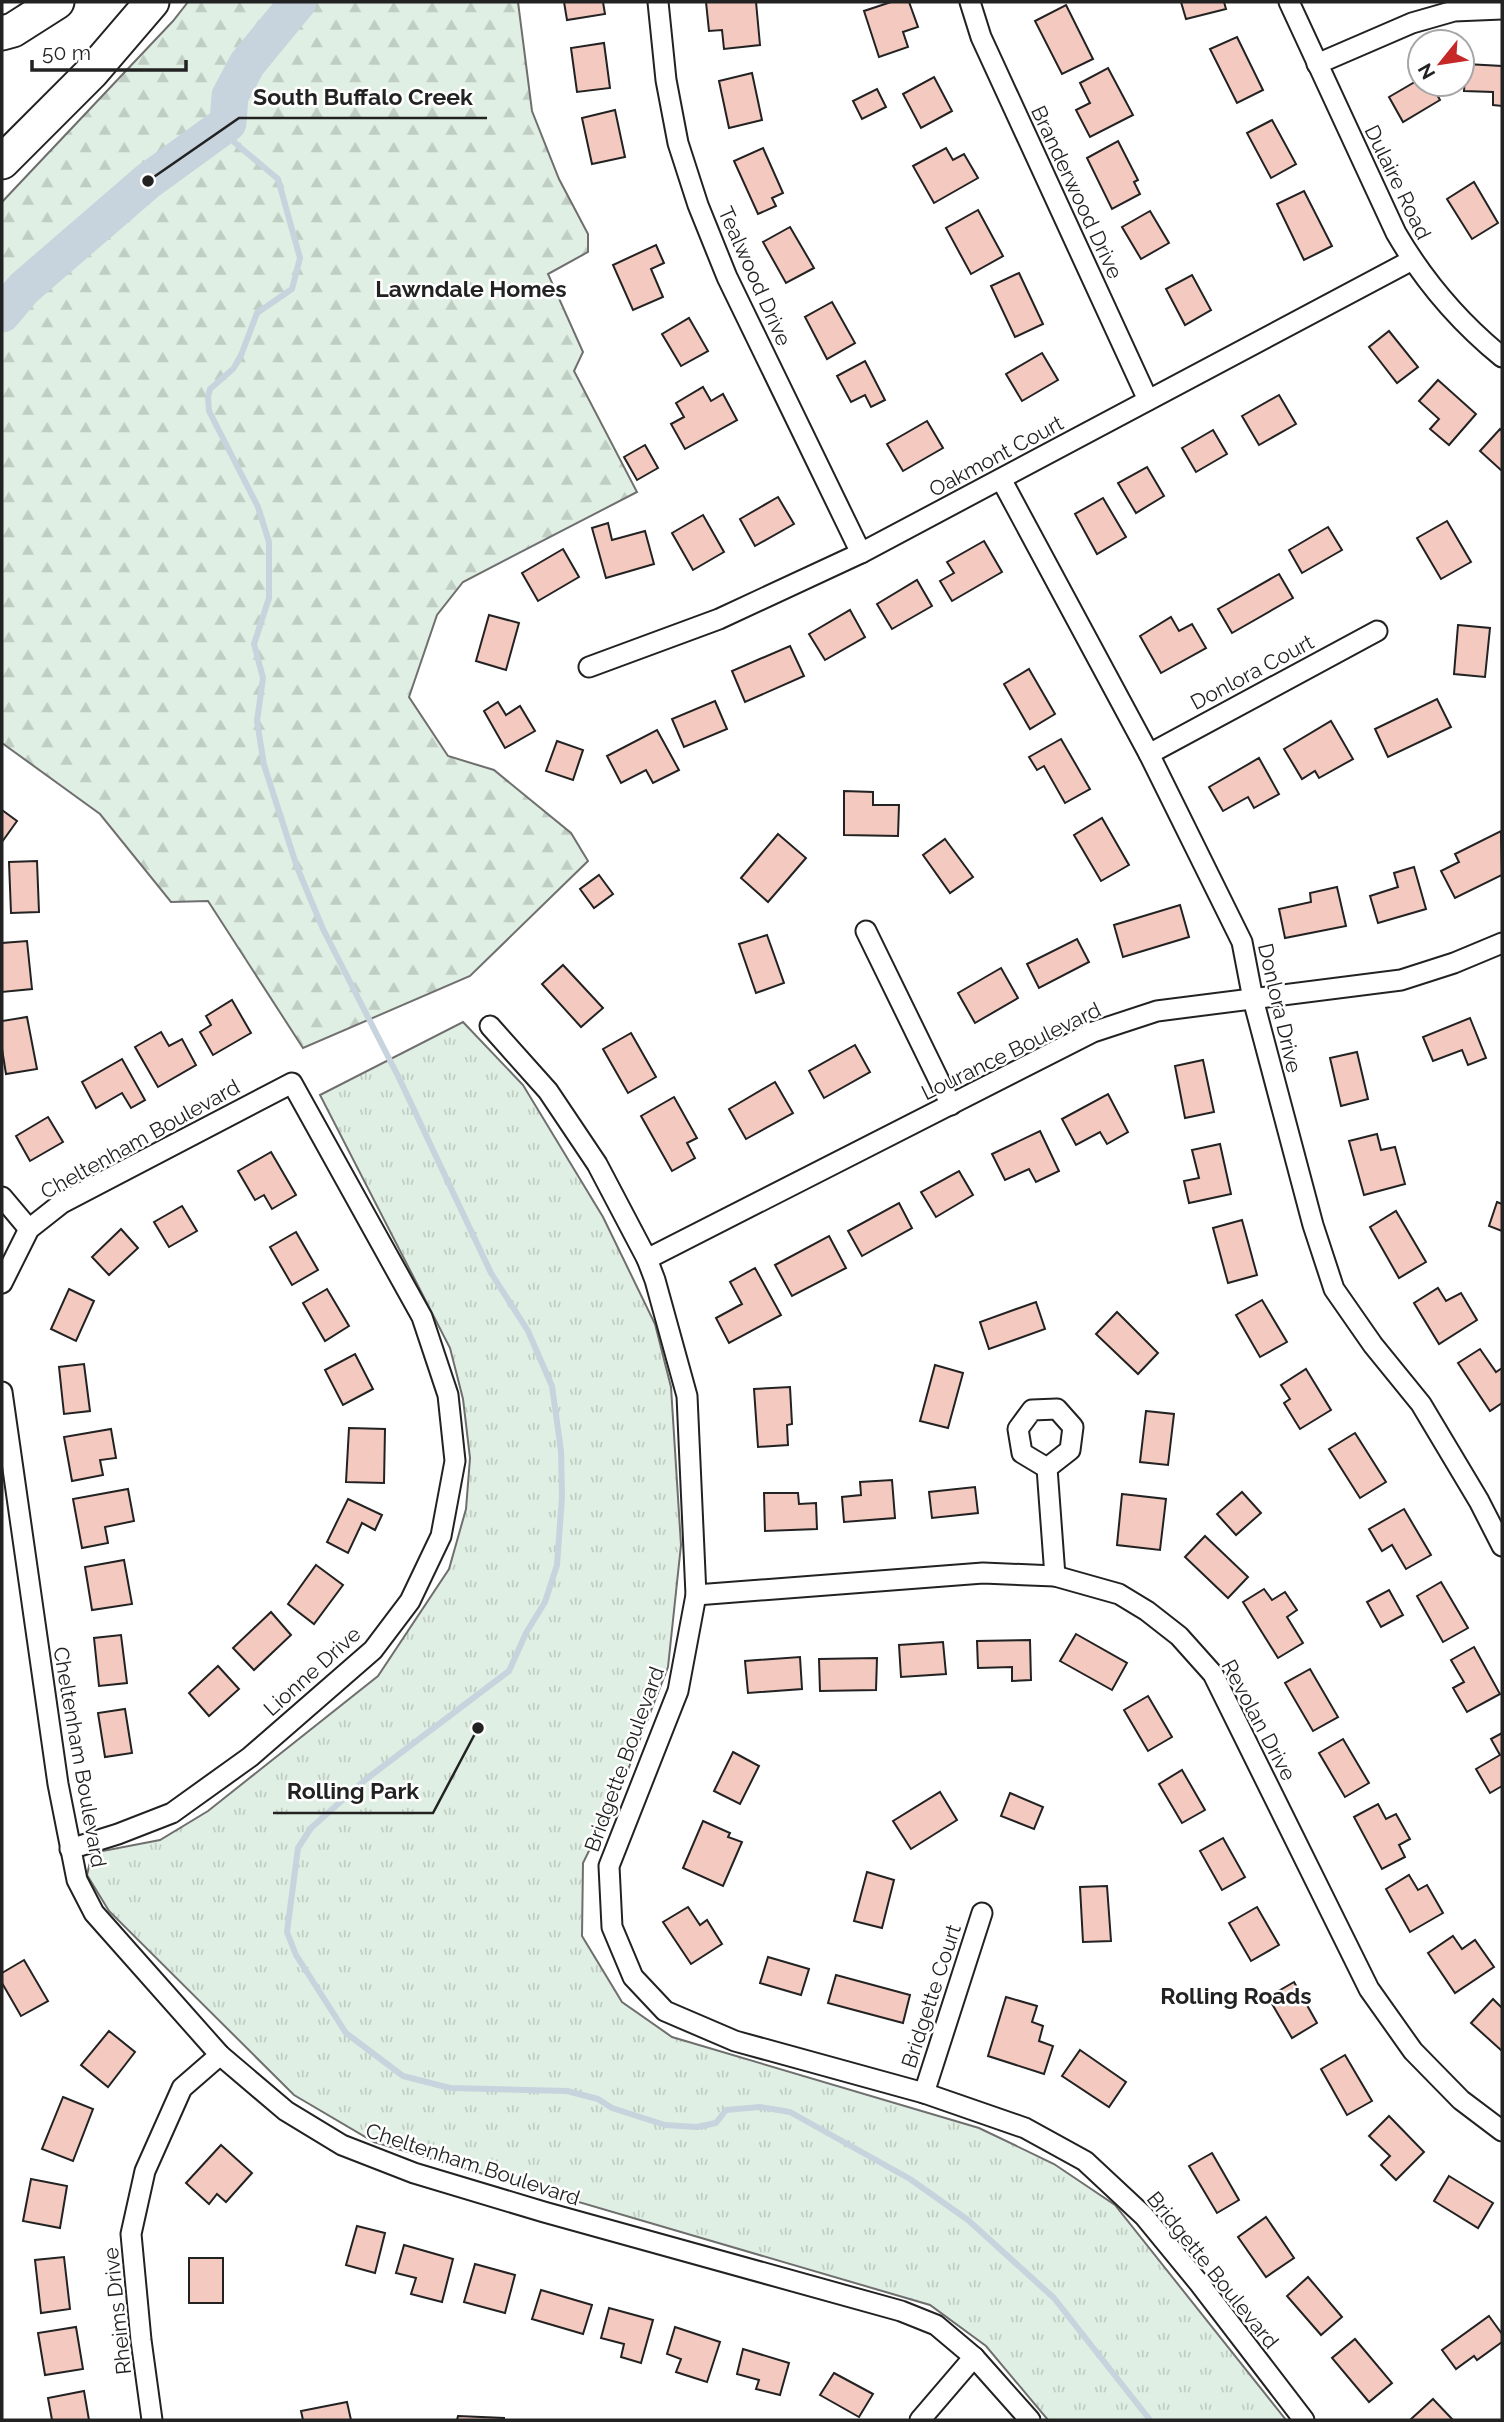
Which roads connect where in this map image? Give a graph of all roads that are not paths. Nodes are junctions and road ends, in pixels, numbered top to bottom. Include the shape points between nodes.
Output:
1 (57, 2) edge
2 (152, 2) edge
3 (658, 2) edge
4 (970, 2) edge
5 (1289, 2) edge
6 (1502, 9) edge
7 (2, 33) edge
8 (1317, 64) junction
9 (2, 162) edge
10 (1412, 260) junction
11 (1502, 357) edge
12 (1148, 400) junction
13 (1001, 479) junction
14 (861, 553) junction
15 (1377, 631) dead end
16 (589, 667) dead end
17 (1149, 754) junction
18 (866, 930) dead end
19 (1502, 943) edge
20 (1253, 999) junction
21 (490, 1026) dead end
22 (292, 1083) joint
23 (951, 1105) junction
24 (2, 1198) edge
25 (29, 1229) junction
26 (647, 1259) junction
27 (2, 1283) edge
28 (2, 1392) edge
29 (1047, 1468) dead end
30 (1502, 1546) edge
31 (1055, 1576) junction
32 (696, 1595) junction
33 (70, 1849) junction
34 (982, 1913) dead end
35 (220, 2055) junction
36 (924, 2092) junction
37 (1502, 2131) edge
38 (974, 2357) junction
39 (152, 2420) edge
40 (920, 2420) edge
41 (1030, 2420) edge
42 (1304, 2420) edge

1 - 7 highway
2 - 9 highway via 92,72
3 - 14 street, Tealwood Drive via 678,143 698,205 727,276
4 - 12 street, Branderwood Drive via 981,37
5 - 8 street, Dulaire Road
6 - 8 street via 1454,11 1412,23
8 - 10 street, Dulaire Road
10 - 11 street, Dulaire Road via 1452,311
10 - 12 street, Oakmont Court
12 - 13 street, Oakmont Court
13 - 14 street, Oakmont Court
13 - 17 street, Donlora Drive
14 - 16 street, Oakmont Court via 719,619
15 - 17 street, Donlora Court
17 - 20 street, Donlora Drive via 1242,942
18 - 23 street
19 - 20 street, Lourance Boulevard via 1401,980
20 - 23 street, Lourance Boulevard via 1157,1011 1093,1032
20 - 30 street, Donlora Drive via 1312,1225 1334,1289 1421,1404
21 - 26 street, Bridgette Boulevard via 548,1091 597,1164
22 - 25 street, Cheltenham Boulevard via 62,1203
22 - 33 street, Lionne Drive via 422,1317 448,1395 455,1461 441,1536 410,1601 373,1650 250,1757 172,1813
23 - 26 street, Lourance Boulevard
24 - 25 street
25 - 27 street, Cheltenham Boulevard
26 - 32 street, Bridgette Boulevard via 687,1396
28 - 33 street, Cheltenham Boulevard
29 - 31 street
31 - 32 street, Revolan Drive via 984,1573
31 - 37 street, Revolan Drive via 1119,1594 1147,1611 1179,1636 1213,1674 1369,1989 1413,2051 1461,2100
32 - 36 street, Bridgette Boulevard via 678,1691 609,1866 612,1927 632,1977 665,2011 735,2041
33 - 35 street, Cheltenham Boulevard via 77,1880 94,1913
34 - 36 street, Bridgette Court
35 - 38 street, Cheltenham Boulevard via 286,2111 342,2145 453,2185 901,2311 936,2325
35 - 39 street, Rheims Drive via 182,2088 145,2171 131,2234
36 - 42 street, Bridgette Boulevard via 1025,2127 1085,2161 1144,2216
38 - 40 street
38 - 41 street, Cheltenham Boulevard

